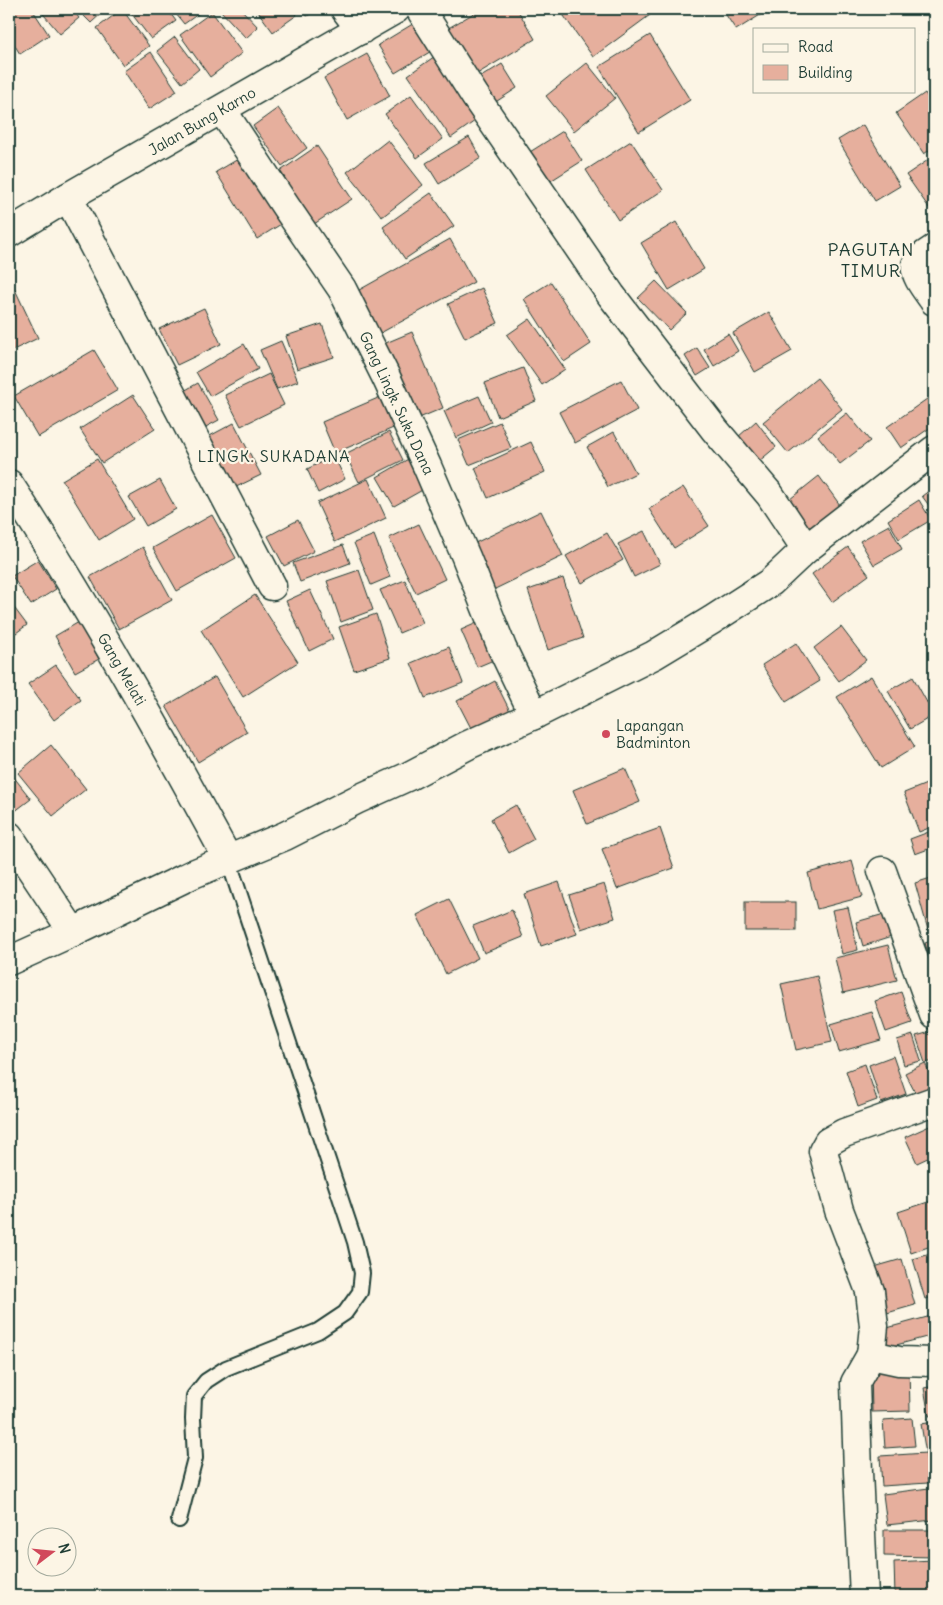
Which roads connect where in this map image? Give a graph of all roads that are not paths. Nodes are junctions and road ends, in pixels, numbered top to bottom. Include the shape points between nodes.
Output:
1 (396, 9) edge
2 (420, 9) edge
3 (353, 19) edge
4 (222, 110) junction
5 (68, 197) junction
6 (9, 233) edge
7 (934, 249) edge
8 (934, 301) edge
9 (934, 450) edge
10 (9, 484) edge
11 (806, 549) junction
12 (272, 586) dead end
13 (534, 715) junction
14 (9, 836) edge
15 (228, 859) junction
16 (882, 871) dead end
17 (73, 932) junction
18 (9, 961) edge
19 (934, 1015) edge
20 (934, 1101) edge
21 (871, 1355) junction
22 (934, 1362) edge
23 (180, 1520) dead end
24 (864, 1596) edge

1 - 3 street, Jalan Bung Karno
2 - 11 street via 610,295 697,408 770,495
3 - 4 street, Jalan Bung Karno
4 - 5 street, Jalan Bung Karno
4 - 13 street, Gang Lingk. Suka Dana via 342,288 427,466 502,648
5 - 6 street, Jalan Bung Karno
5 - 12 street
7 - 8 street via 916,265 916,273
9 - 11 street
10 - 15 street, Gang Melati via 130,683
11 - 13 street via 771,582 712,620 654,655
13 - 15 street via 285,836
14 - 17 street
15 - 17 street
15 - 23 lane via 362,1273 360,1292 345,1313 318,1331 226,1368 206,1380 194,1396 195,1458
16 - 19 street
17 - 18 street
20 - 21 street via 844,1133 828,1142 823,1151 839,1210 870,1291 874,1326
21 - 22 street via 899,1361
21 - 24 street via 855,1383

